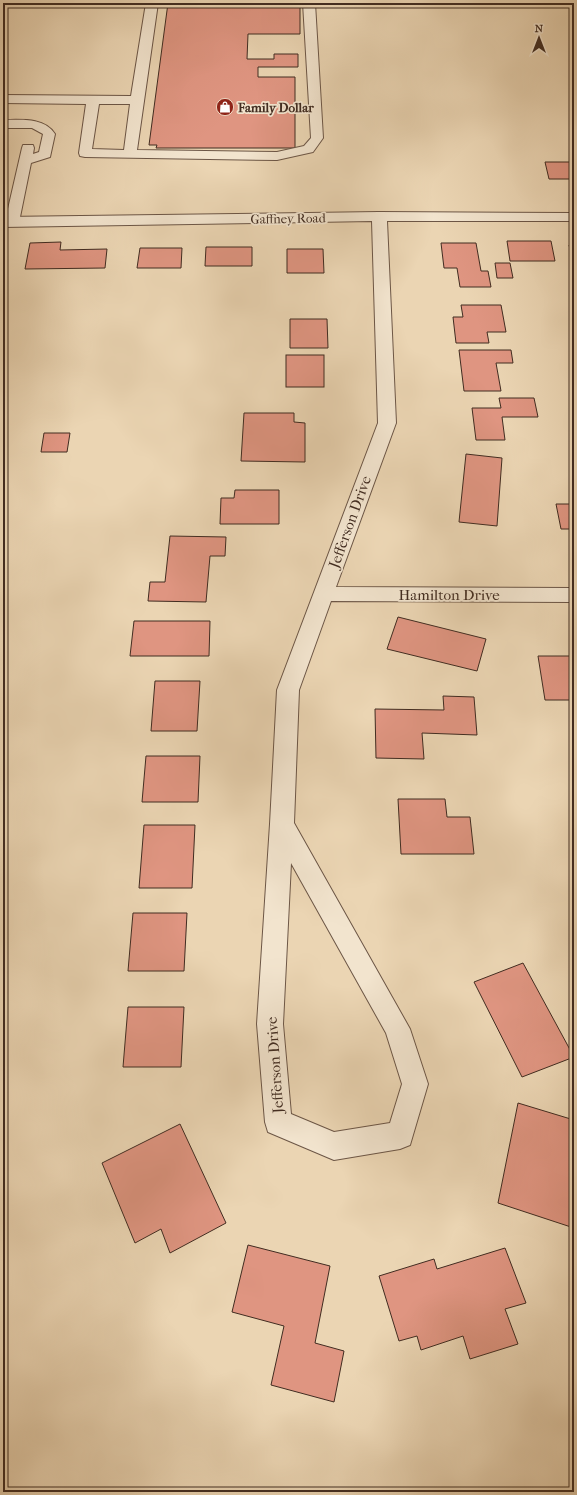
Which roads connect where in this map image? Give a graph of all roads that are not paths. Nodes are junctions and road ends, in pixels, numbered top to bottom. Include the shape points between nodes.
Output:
1 (152, 3) edge
2 (309, 3) edge
3 (3, 99) edge
4 (93, 100) junction
5 (137, 100) junction
6 (3, 124) edge
7 (28, 148) dead end
8 (130, 154) junction
9 (25, 161) junction
10 (379, 216) junction
11 (574, 217) edge
12 (7, 222) edge
13 (324, 594) junction
14 (574, 595) edge
15 (282, 824) junction

1 - 5 lane
2 - 8 lane via 317,138 308,149 277,156
3 - 4 lane
4 - 5 lane
4 - 8 lane via 85,153
5 - 8 lane
6 - 9 lane via 46,129 49,134 45,154
7 - 9 lane
9 - 12 lane via 14,180
10 - 11 street, Gaffney Road
10 - 12 street, Gaffney Road
10 - 13 street, Jefferson Drive via 387,423
13 - 14 street, Hamilton Drive
13 - 15 street, Jefferson Drive via 288,690
15 - 15 street, Jefferson Drive via 270,1024 278,1122 334,1146 400,1135 415,1084 397,1029

